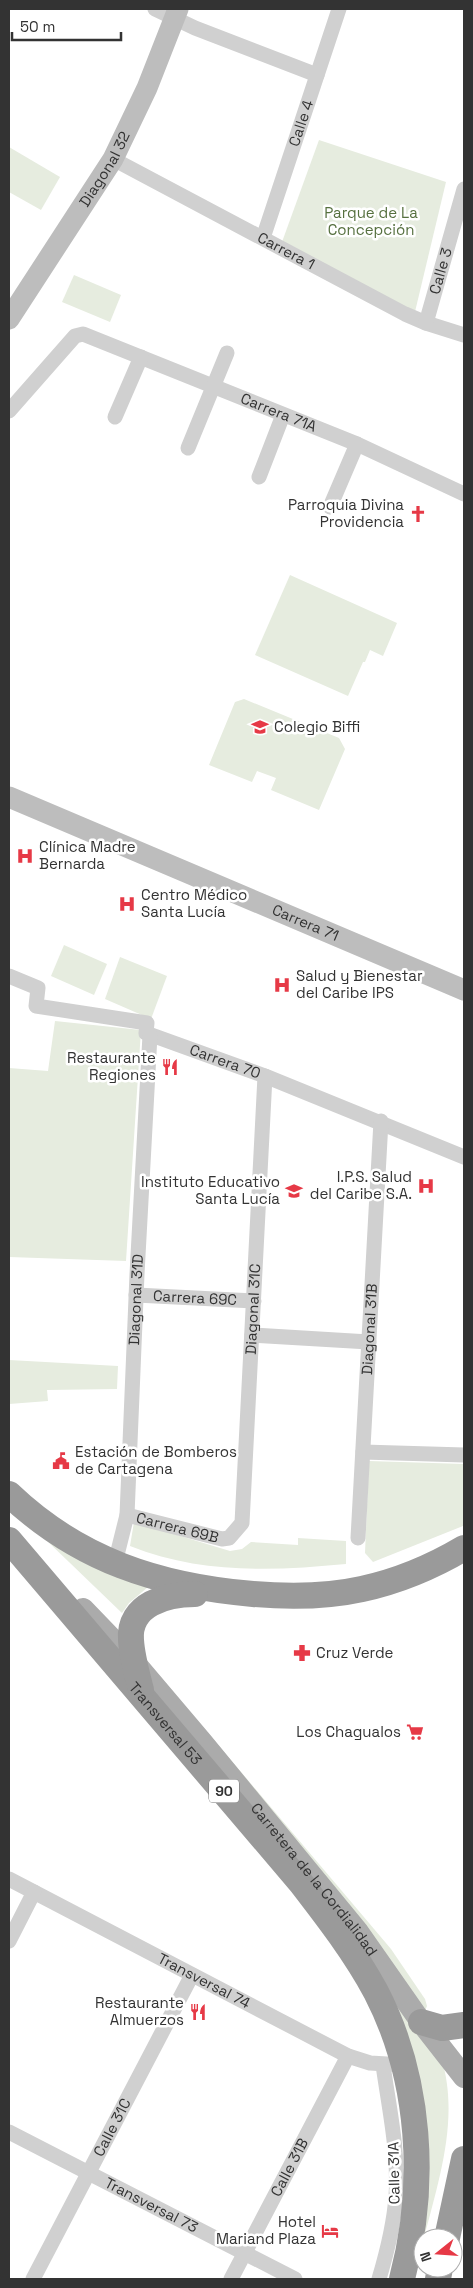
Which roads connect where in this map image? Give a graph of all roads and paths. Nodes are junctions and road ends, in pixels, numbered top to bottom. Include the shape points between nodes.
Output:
1 (155, 9) edge
2 (339, 9) edge
3 (176, 13) edge
4 (317, 75) junction
5 (113, 160) junction
6 (464, 189) edge
7 (263, 238) junction
8 (9, 319) edge
9 (426, 323) junction
10 (464, 335) edge
11 (227, 353) dead end
12 (140, 358) junction
13 (213, 386) junction
14 (9, 411) edge
15 (283, 415) junction
16 (115, 418) dead end
17 (357, 444) junction
18 (188, 448) dead end
19 (259, 477) dead end
20 (464, 494) edge
21 (330, 507) dead end
22 (9, 797) edge
23 (9, 976) edge
24 (464, 990) edge
25 (150, 1035) junction
26 (265, 1076) junction
27 (381, 1121) junction
28 (464, 1157) edge
29 (136, 1295) junction
30 (254, 1301) junction
31 (252, 1335) junction
32 (369, 1342) junction
33 (363, 1452) junction
34 (464, 1455) edge
35 (9, 1494) edge
36 (127, 1514) junction
37 (229, 1538) joint
38 (358, 1538) dead end
39 (9, 1540) edge
40 (464, 1548) edge
41 (115, 1564) junction
42 (246, 1593) junction
43 (135, 1663) junction
44 (142, 1694) junction
45 (9, 1879) edge
46 (34, 1892) junction
47 (9, 1941) edge
48 (192, 1975) junction
49 (421, 2022) junction
50 (464, 2025) edge
51 (348, 2056) junction
52 (393, 2065) junction
53 (464, 2077) edge
54 (9, 2132) edge
55 (464, 2159) edge
56 (89, 2173) junction
57 (449, 2228) edge
58 (244, 2254) junction
59 (33, 2279) edge
60 (231, 2279) edge
61 (294, 2279) edge
62 (379, 2279) edge
63 (402, 2279) edge

1 - 3 street
2 - 4 street, Calle 4
3 - 4 street via 195,28
3 - 5 street, Diagonal 32 via 147,88
4 - 7 street, Calle 4
5 - 7 street, Carrera 1
5 - 8 street, Diagonal 32
6 - 9 street, Calle 3
7 - 9 street, Carrera 1
9 - 10 street, Carrera 1
11 - 13 street
12 - 13 street, Carrera 71A
12 - 14 street, Carrera 71A via 90,336 75,336
12 - 16 street
13 - 15 street, Carrera 71A
13 - 18 street
15 - 17 street, Carrera 71A
15 - 19 street
17 - 20 street, Carrera 71A
17 - 21 street
22 - 24 street, Carrera 71
23 - 25 street, Carrera 70 via 38,988 36,1006 147,1023 146,1033
25 - 26 street, Carrera 70
25 - 29 street, Diagonal 31D
26 - 27 street, Carrera 70
26 - 30 street, Diagonal 31C
27 - 28 street, Carrera 70
27 - 32 street, Diagonal 31B
29 - 30 street, Carrera 69C
29 - 36 street, Diagonal 31D
30 - 31 street, Diagonal 31C
31 - 32 street
31 - 37 street, Diagonal 31C via 242,1523
32 - 33 street, Diagonal 31B
33 - 34 street
33 - 38 street, Diagonal 31B
35 - 41 highway via 45,1525
36 - 37 street, Carrera 69B via 213,1538
36 - 41 street, Diagonal 31D
39 - 43 main road, Carretera de la Cordialidad / 90
39 - 44 highway, Transversal 53 / 90
40 - 42 highway via 425,1569 360,1590 322,1596
41 - 42 highway via 176,1583
42 - 43 highway via 184,1594 156,1600 140,1612 133,1623 130,1638
43 - 44 highway
43 - 49 main road, Carretera de la Cordialidad / 90 via 352,1926
44 - 52 highway, Transversal 53 / 90 via 301,1883 344,1941 376,1993 388,2020
45 - 46 street, Transversal 74
46 - 47 street
46 - 48 street, Transversal 74
48 - 51 street, Transversal 74
48 - 56 street, Calle 31C
49 - 50 highway via 442,2028
49 - 53 main road, Carretera de la Cordialidad / 90
51 - 52 street, Transversal 74
51 - 58 street, Calle 31B
52 - 62 street, Calle 31A via 396,2195 393,2229
52 - 63 highway, Transversal 53 via 414,2116 417,2169 412,2227
54 - 56 street, Transversal 73
55 - 57 highway
56 - 58 street, Transversal 73
56 - 59 street, Calle 31C
58 - 60 street, Calle 31B
58 - 61 street, Transversal 73

